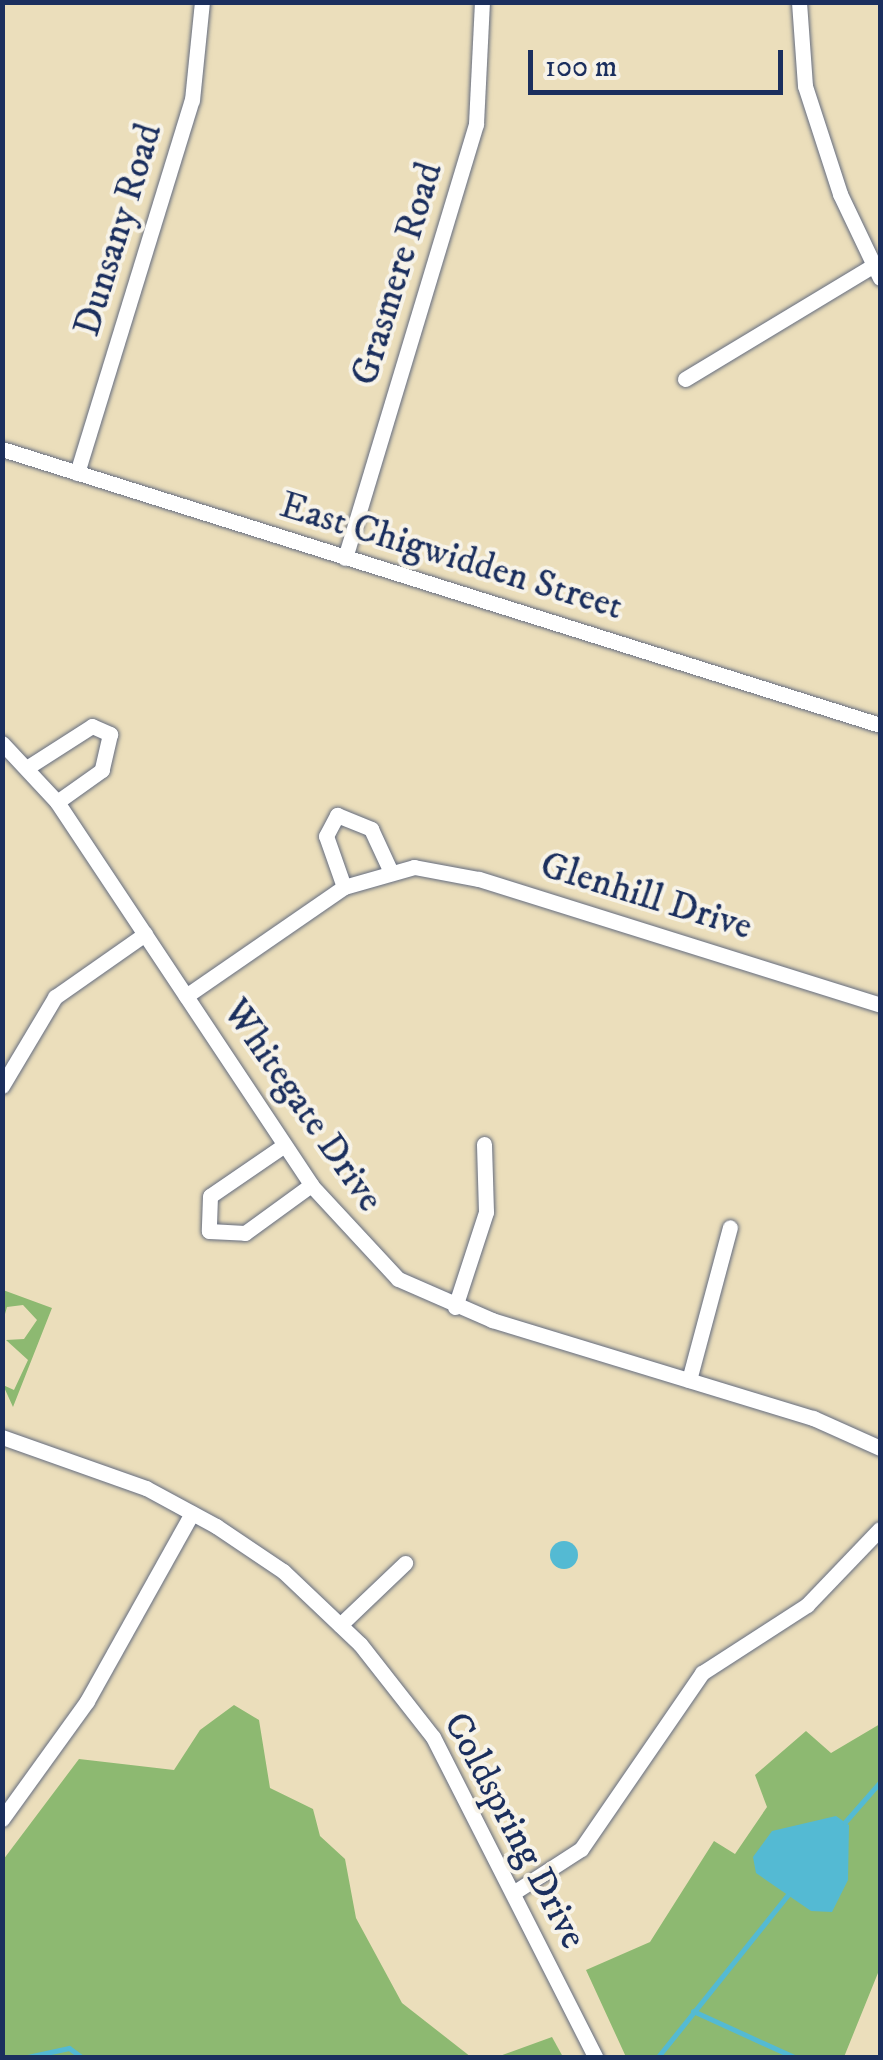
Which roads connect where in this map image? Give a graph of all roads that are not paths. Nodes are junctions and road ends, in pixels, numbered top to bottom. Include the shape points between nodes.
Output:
1 (202, 2) edge
2 (482, 2) edge
3 (799, 2) edge
4 (877, 272) edge
5 (685, 378) dead end
6 (2, 449) edge
7 (77, 473) junction
8 (345, 558) junction
9 (880, 726) edge
10 (2, 743) edge
11 (28, 767) junction
12 (56, 802) junction
13 (390, 870) junction
14 (344, 887) junction
15 (145, 934) junction
16 (186, 996) junction
17 (880, 1005) edge
18 (2, 1086) edge
19 (484, 1144) dead end
20 (283, 1146) junction
21 (311, 1185) junction
22 (730, 1227) dead end
23 (455, 1307) junction
24 (690, 1380) junction
25 (2, 1437) edge
26 (880, 1448) edge
27 (192, 1513) junction
28 (880, 1528) edge
29 (405, 1563) dead end
30 (340, 1625) junction
31 (2, 1818) edge
32 (513, 1893) junction
33 (596, 2058) edge

1 - 7 street, Dunsany Road via 192,100
2 - 8 street, Grasmere Road via 476,124
3 - 4 street via 805,86
4 - 5 street
6 - 7 street, East Chigwidden Street
7 - 8 street, East Chigwidden Street
8 - 9 street, East Chigwidden Street
10 - 11 street, Whitegate Drive
11 - 12 street, Whitegate Drive
11 - 12 street via 92,726 110,734 113,753 102,770
12 - 15 street, Whitegate Drive
13 - 14 street, Glenhill Drive
13 - 14 street via 372,829 338,815 326,836
13 - 17 street, Glenhill Drive via 479,879
14 - 16 street, Glenhill Drive
15 - 16 street, Whitegate Drive
15 - 18 street via 54,997
16 - 20 street, Whitegate Drive
19 - 23 street via 486,1212
20 - 21 street, Whitegate Drive
20 - 21 street via 210,1196 209,1231 245,1233
21 - 23 street, Whitegate Drive via 398,1279
22 - 24 street
23 - 24 street, Whitegate Drive
24 - 26 street, Whitegate Drive
25 - 27 street, Coldspring Drive
27 - 30 street, Coldspring Drive via 283,1571
27 - 31 street via 87,1700
28 - 32 street via 807,1605 702,1672 581,1849
29 - 30 street
30 - 32 street, Coldspring Drive via 433,1737
32 - 33 street, Coldspring Drive

